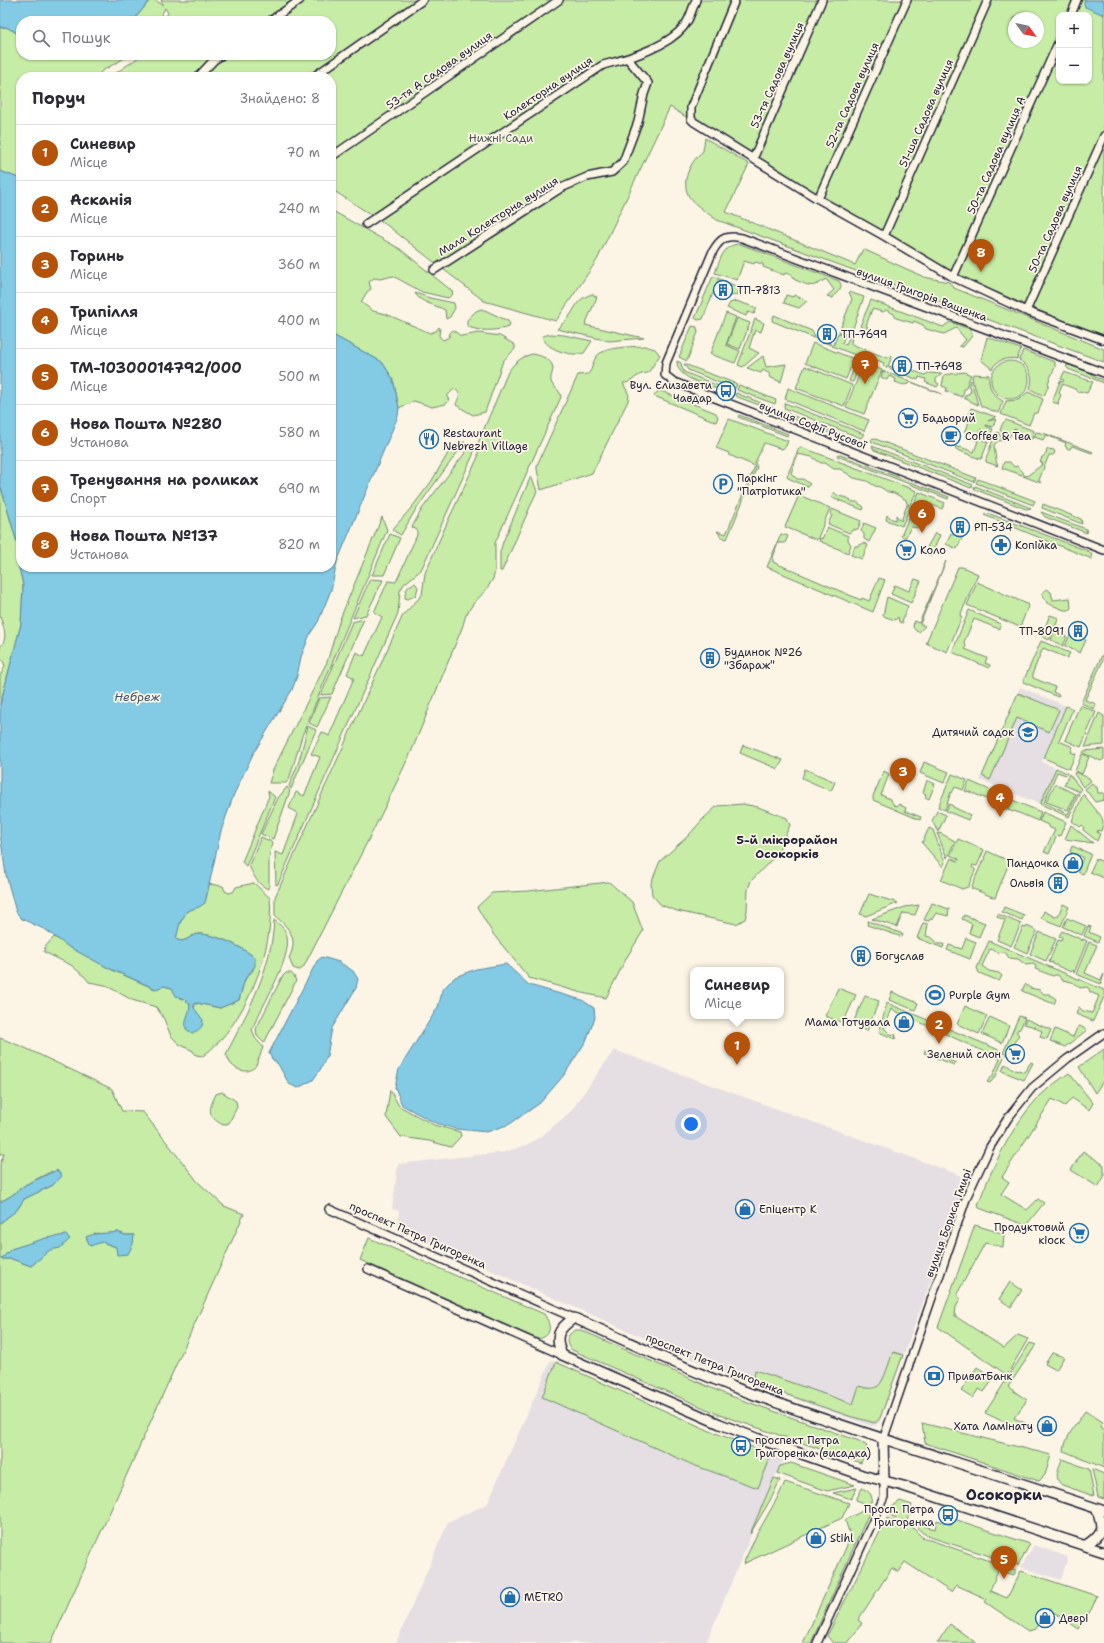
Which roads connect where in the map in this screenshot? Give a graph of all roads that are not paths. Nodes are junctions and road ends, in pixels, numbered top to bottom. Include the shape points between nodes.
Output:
1 (300, 0) edge
2 (423, 0) edge
3 (559, 0) edge
4 (696, 0) edge
5 (735, 0) edge
6 (822, 0) edge
7 (907, 0) edge
8 (988, 0) edge
9 (1077, 0) edge
10 (1072, 12) edge
11 (277, 16) edge
12 (1056, 48) edge
13 (628, 59) junction
14 (214, 60) edge
15 (203, 72) edge
16 (320, 72) edge
17 (1104, 136) edge
18 (336, 154) edge
19 (753, 159) junction
20 (818, 199) junction
21 (366, 224) dead end
22 (733, 236) joint
23 (884, 236) junction
24 (434, 270) dead end
25 (953, 277) junction
26 (1026, 311) junction
27 (1104, 340) edge
28 (1104, 373) edge
29 (1104, 550) edge
30 (1104, 1033) edge
31 (329, 1209) dead end
32 (368, 1269) dead end
33 (574, 1318) junction
34 (562, 1355) junction
35 (883, 1440) junction
36 (884, 1481) junction
37 (1100, 1509) edge
38 (1086, 1546) junction
39 (1104, 1552) edge
40 (817, 1643) edge

1 - 11 street
2 - 16 street
3 - 18 street, 53-тя А Садова вулиця
4 - 13 street, Колекторна вулиця via 687,21 673,38
5 - 19 street via 691,107 692,119
6 - 19 street, 53-тя Садова вулиця
7 - 20 street, 52-га Садова вулиця
8 - 23 street, 51-ша Садова вулиця
9 - 10 street
12 - 25 street, 50-та Садова вулиця А
13 - 21 street, Колекторна вулиця via 603,65
13 - 24 street, Мала Колекторна вулиця via 648,83 638,122 623,162 612,172 587,177 562,188
14 - 15 street
17 - 26 street, 50-та Садова вулиця
19 - 20 street
20 - 23 street
22 - 28 street, вулиця Григорія Ващенка
22 - 29 street, вулиця Софії Русової via 718,242 713,250 666,363 666,375 669,379
23 - 25 street
25 - 26 street
26 - 27 street
30 - 35 street, вулиця Бориса Гмирі via 1061,1063 1032,1088 1008,1118 990,1147 967,1196
31 - 33 street, проспект Петра Григоренка
32 - 34 street
33 - 34 street via 558,1335 557,1341
33 - 35 street, проспект Петра Григоренка via 728,1385
34 - 36 street via 720,1424 800,1454
35 - 36 street
35 - 37 street, проспект Петра Григоренка
36 - 38 street
36 - 40 street via 884,1497
37 - 38 street via 1102,1526 1096,1539
38 - 39 street

